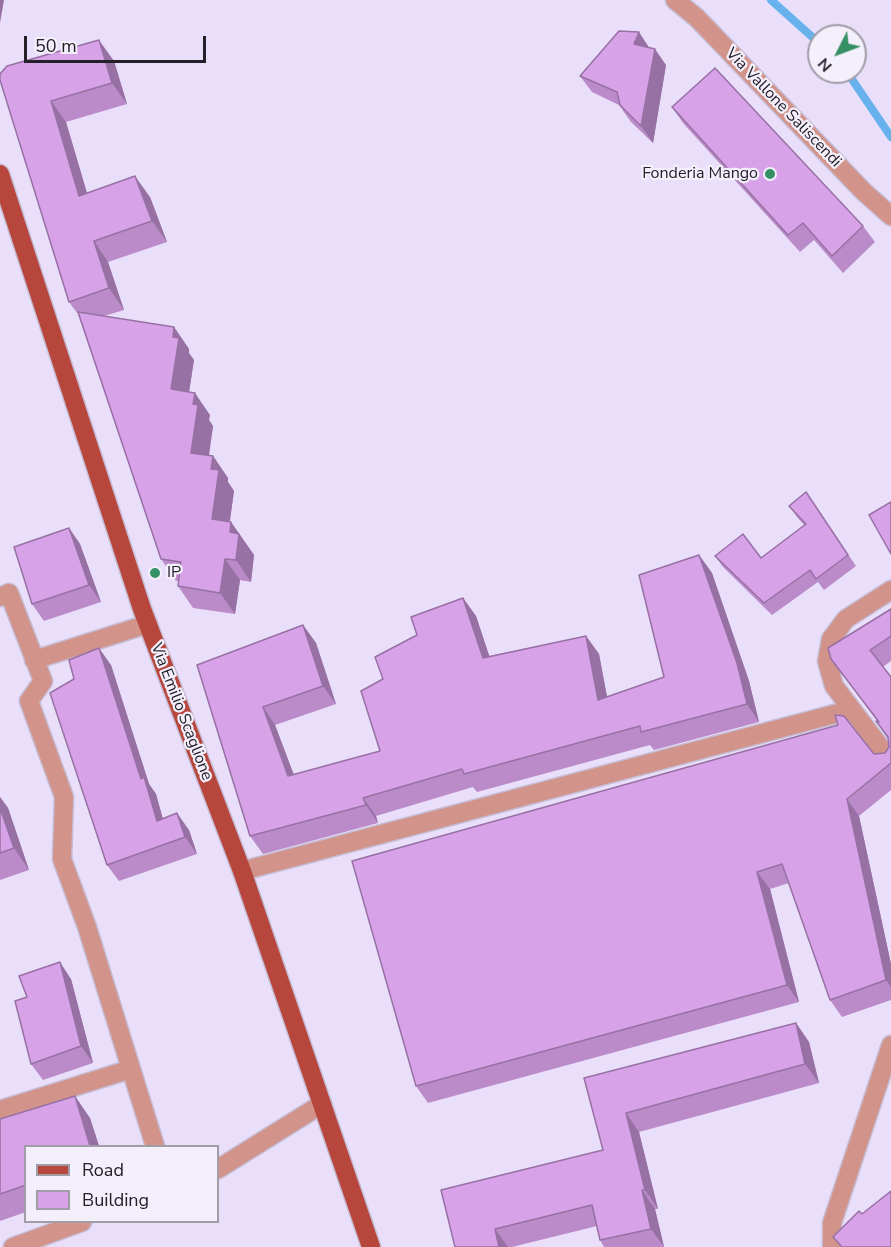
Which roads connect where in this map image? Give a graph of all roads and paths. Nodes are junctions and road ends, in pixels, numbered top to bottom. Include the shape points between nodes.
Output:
1 (675, 0) edge
2 (0, 174) edge
3 (891, 216) edge
4 (891, 590) edge
5 (0, 597) edge
6 (148, 624) junction
7 (34, 660) junction
8 (850, 710) junction
9 (891, 760) edge
10 (242, 871) junction
11 (891, 1045) edge
12 (131, 1069) junction
13 (322, 1104) junction
14 (0, 1110) edge
15 (155, 1145) edge
16 (219, 1168) edge
17 (77, 1223) edge
18 (21, 1246) edge
19 (371, 1247) edge
20 (832, 1247) edge

1 - 3 street, Via Vallone Saliscendi
2 - 6 main road, Via Emilio Scaglione
4 - 8 street via 846,619 831,639 829,669 834,686
5 - 7 street via 9,593
6 - 7 street
6 - 10 main road, Via Emilio Scaglione
7 - 12 street via 43,681 29,701 64,797 62,859
8 - 9 street
8 - 10 street
10 - 13 main road, Via Emilio Scaglione
11 - 20 street via 832,1223
12 - 14 street
12 - 15 street
13 - 16 street
13 - 19 main road, Via Emilio Scaglione
17 - 18 street

